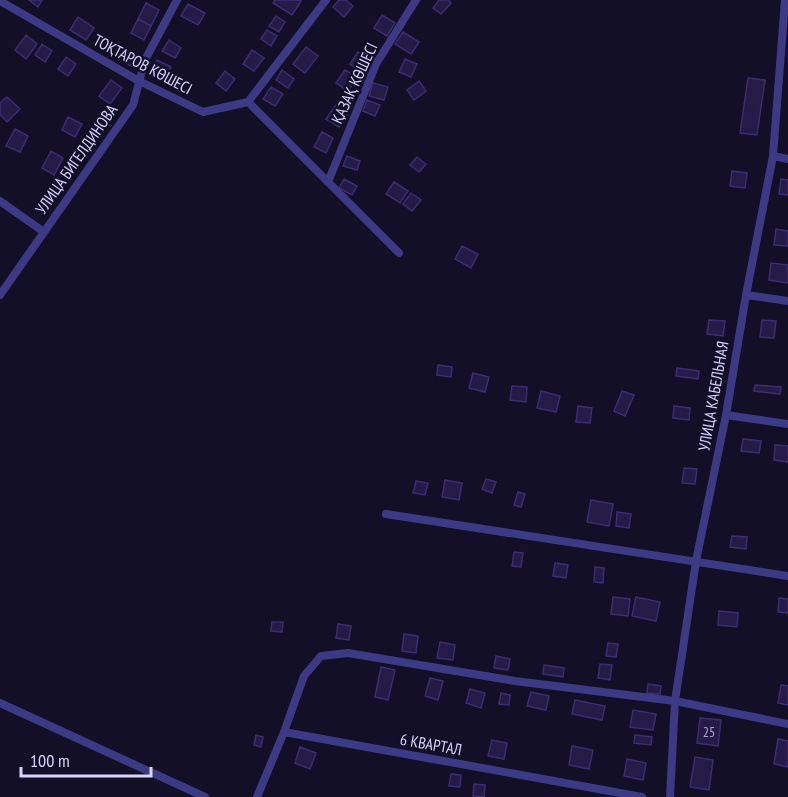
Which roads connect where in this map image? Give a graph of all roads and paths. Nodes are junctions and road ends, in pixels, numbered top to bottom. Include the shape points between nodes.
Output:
1 (177, 0) edge
2 (326, 0) edge
3 (416, 0) edge
4 (785, 0) edge
5 (0, 2) edge
6 (139, 81) junction
7 (249, 102) junction
8 (773, 156) junction
9 (788, 159) edge
10 (328, 182) junction
11 (0, 201) edge
12 (44, 232) junction
13 (399, 253) dead end
14 (0, 295) edge
15 (746, 295) junction
16 (788, 301) edge
17 (726, 415) junction
18 (788, 424) edge
19 (386, 514) dead end
20 (696, 561) junction
21 (788, 576) edge
22 (675, 701) junction
23 (0, 703) edge
24 (788, 724) edge
25 (285, 732) junction
26 (205, 797) edge
27 (256, 797) edge
28 (642, 797) edge
29 (670, 797) edge

1 - 6 street, УЛИЦА БИГЕЛДИНОВА via 145,60
2 - 7 street
3 - 10 street, ҚАЗАҚ КӨШЕСІ via 376,64
4 - 8 street, УЛИЦА КАБЕЛЬНАЯ
5 - 6 street, ТОҚТАРОВ КӨШЕСІ
6 - 7 street, ТОҚТАРОВ КӨШЕСІ via 203,112
6 - 12 street, УЛИЦА БИГЕЛДИНОВА via 133,105
7 - 10 street
8 - 9 street
8 - 15 street, УЛИЦА КАБЕЛЬНАЯ
10 - 13 street
11 - 12 street
12 - 14 street, УЛИЦА БИГЕЛДИНОВА
15 - 16 street
15 - 17 street, УЛИЦА КАБЕЛЬНАЯ
17 - 18 street
17 - 20 street, УЛИЦА КАБЕЛЬНАЯ
19 - 20 street
20 - 21 street
20 - 22 street, УЛИЦА КАБЕЛЬНАЯ
22 - 24 street
22 - 25 street via 516,681 348,653 321,656 304,676
22 - 29 street, УЛИЦА КАБЕЛЬНАЯ
23 - 26 street
25 - 27 street
25 - 28 street, 6 КВАРТАЛ

